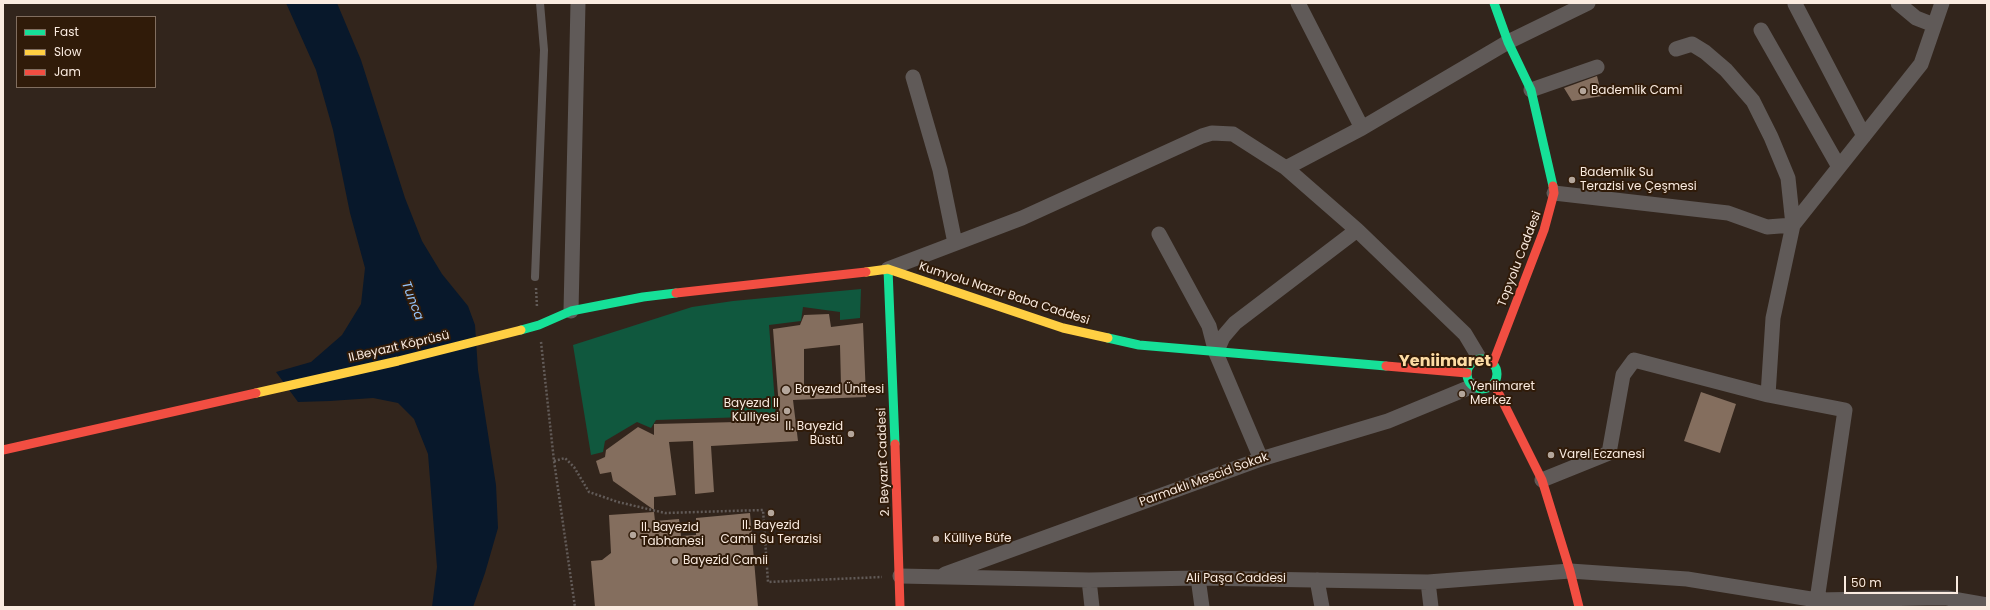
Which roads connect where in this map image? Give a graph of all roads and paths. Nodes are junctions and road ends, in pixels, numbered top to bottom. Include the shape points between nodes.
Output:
1 (540, 3) edge
2 (578, 3) edge
3 (1298, 3) edge
4 (1494, 3) edge
5 (1588, 3) edge
6 (1898, 3) edge
7 (1942, 3) edge
8 (1795, 4) dead end
9 (1934, 25) junction
10 (1761, 30) dead end
11 (1508, 42) junction
12 (1676, 49) dead end
13 (1597, 67) dead end
14 (913, 77) dead end
15 (1530, 90) junction
16 (1362, 128) junction
17 (1864, 136) junction
18 (1840, 167) junction
19 (1286, 168) junction
20 (1554, 193) junction
21 (1793, 225) junction
22 (1358, 230) junction
23 (1159, 234) dead end
24 (955, 243) junction
25 (888, 269) junction
26 (535, 277) joint
27 (572, 311) junction
28 (539, 325) junction
29 (1216, 353) junction
30 (1486, 361) junction
31 (1470, 380) junction
32 (1494, 384) junction
33 (1768, 395) junction
34 (3, 450) edge
35 (1261, 460) junction
36 (554, 461) junction
37 (1542, 480) junction
38 (1570, 571) junction
39 (900, 576) junction
40 (936, 578) junction
41 (1198, 578) junction
42 (1089, 580) junction
43 (1317, 580) junction
44 (1428, 582) junction
45 (1816, 605) edge
46 (1987, 605) edge
47 (575, 607) edge
48 (900, 607) edge
49 (1092, 607) edge
50 (1202, 607) edge
51 (1322, 607) edge
52 (1431, 607) edge
53 (1579, 607) edge

1 - 26 lane via 544,50
2 - 27 street
3 - 16 street
4 - 11 street, Topyolu Caddesi
5 - 11 street
6 - 9 street via 1916,18
7 - 9 street
8 - 17 street
9 - 17 street via 1921,64
10 - 18 street
11 - 15 street, Topyolu Caddesi
11 - 16 street
12 - 21 street via 1692,44 1705,52 1726,70 1753,101 1788,178
13 - 15 street
14 - 24 street via 940,170
15 - 20 street, Topyolu Caddesi via 1552,175
16 - 19 street
17 - 18 street
18 - 21 street
19 - 22 street
19 - 24 street via 1233,134 1212,133 1022,218
20 - 21 street via 1728,212 1766,227
20 - 30 street, Topyolu Caddesi via 1544,230
21 - 33 street via 1773,318
22 - 29 street via 1235,323 1223,337
22 - 30 street via 1465,334
23 - 29 street via 1210,326
24 - 25 street
25 - 27 street, Kumyolu Nazar Baba Caddesi via 643,297
25 - 29 street, Kumyolu Nazar Baba Caddesi via 1063,328 1102,338 1139,345
25 - 39 street, 2. Beyazıt Caddesi
26 - 28 path
27 - 28 street, Kumyolu Nazar Baba Caddesi
28 - 34 street, II.Beyazıt Köprüsü via 398,361
28 - 36 path
29 - 31 street, Kumyolu Nazar Baba Caddesi
29 - 35 street
30 - 31 street via 1471,364
30 - 32 street via 1498,375
31 - 32 street via 1482,389
31 - 35 street, Parmaklı Mescid Sokak via 1388,420
32 - 37 street
33 - 37 street via 1634,360 1623,375 1609,453
33 - 45 street via 1845,410
35 - 40 street, Parmaklı Mescid Sokak
36 - 39 path via 565,458 574,467 589,492 618,502 665,513 763,510 768,582
36 - 47 path
37 - 38 street
38 - 44 street, Ali Paşa Caddesi
38 - 45 street, Ali Paşa Caddesi via 1687,579
38 - 53 street
39 - 40 street, Ali Paşa Caddesi
39 - 48 street, 2. Beyazıt Caddesi
40 - 42 street, Ali Paşa Caddesi
41 - 42 street, Ali Paşa Caddesi
41 - 43 street, Ali Paşa Caddesi
41 - 50 street
42 - 49 street
43 - 44 street, Ali Paşa Caddesi
43 - 51 street
44 - 52 street
45 - 46 street, Ali Paşa Caddesi via 1947,598

